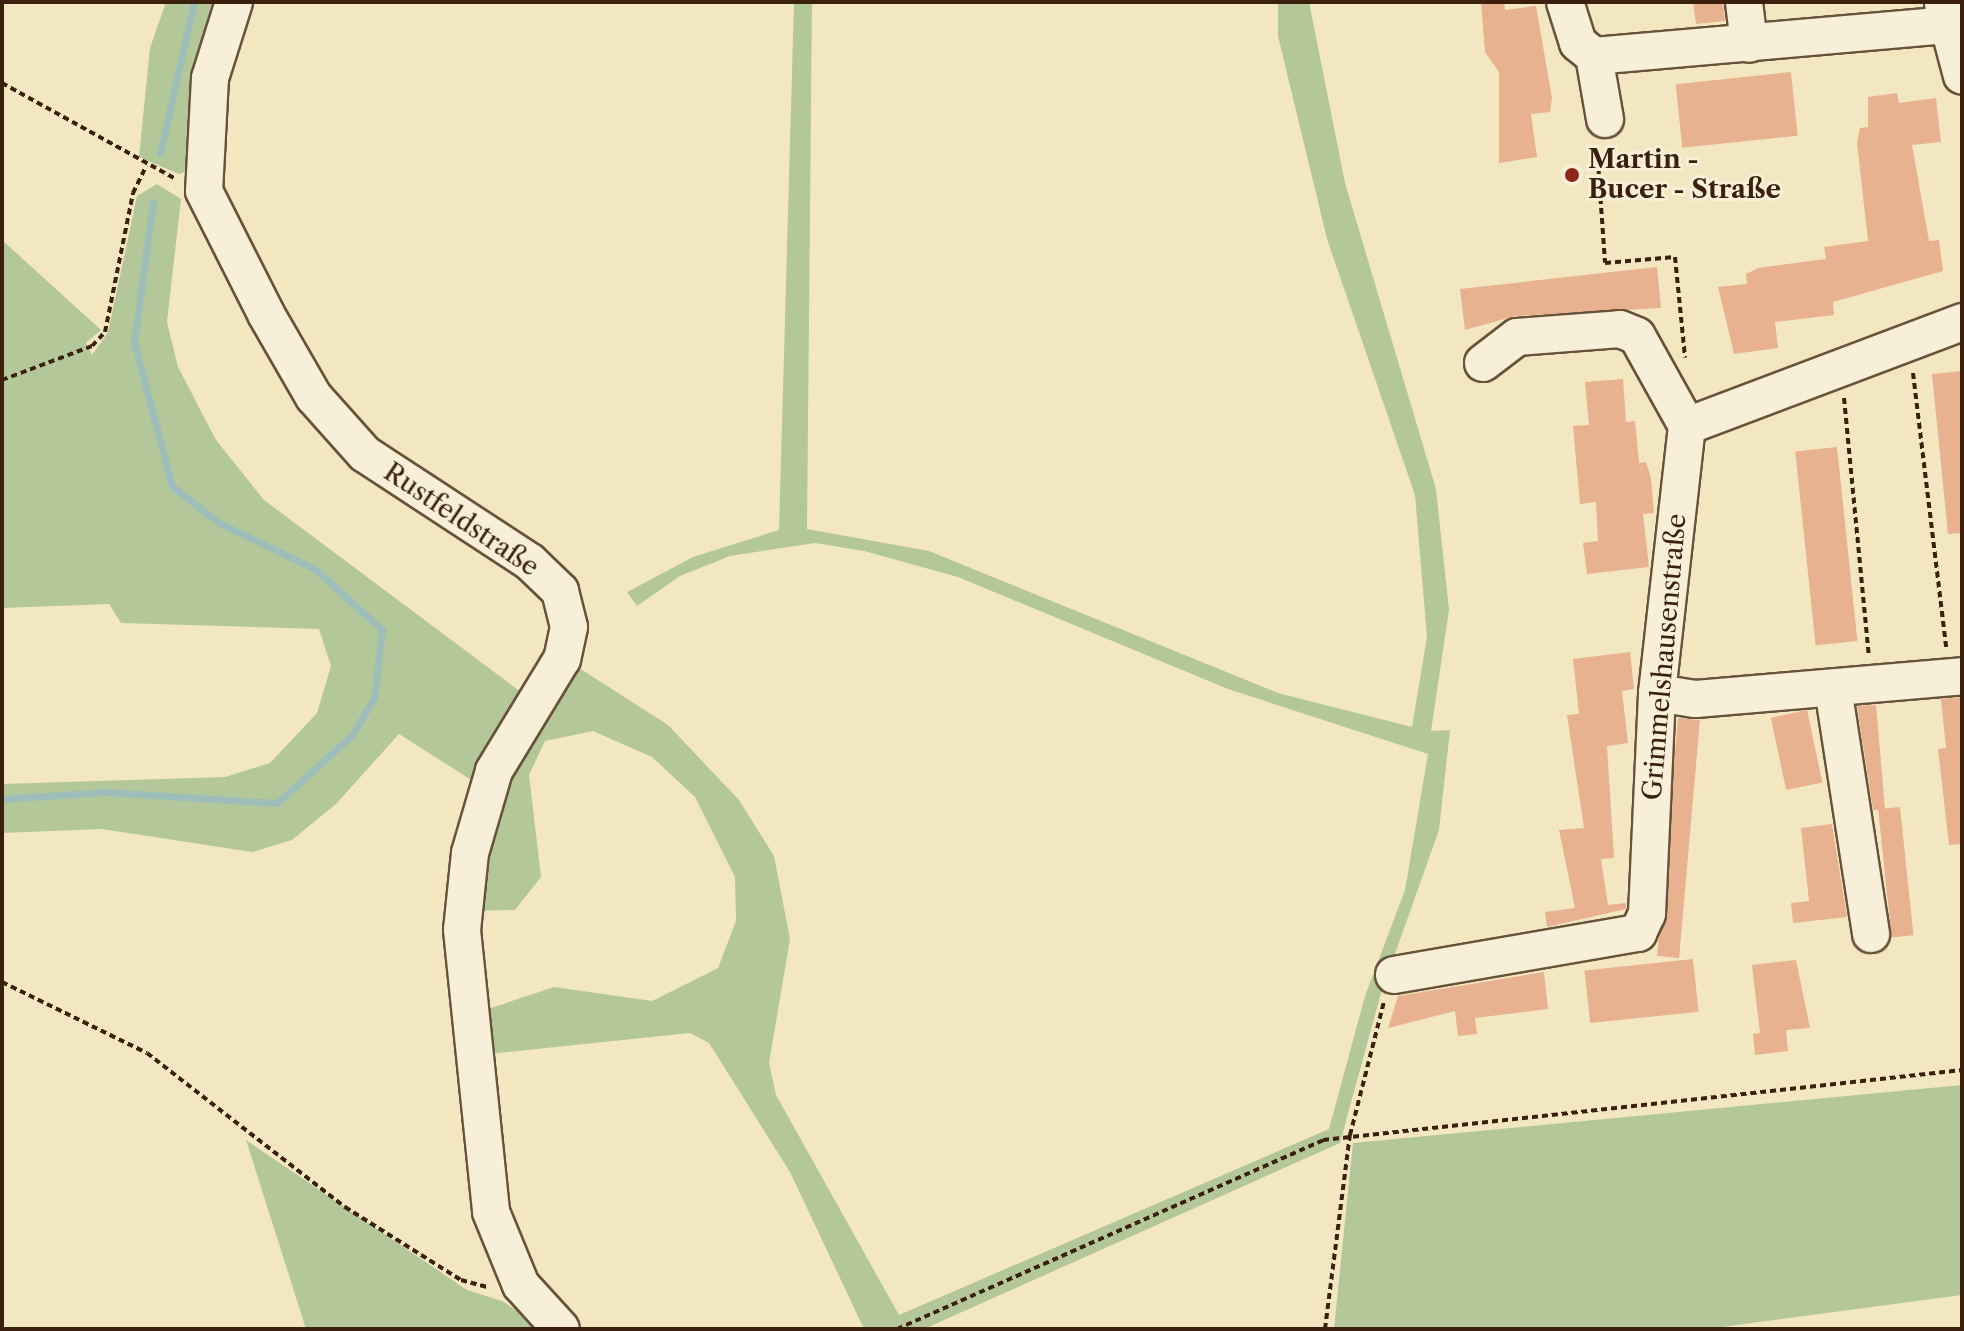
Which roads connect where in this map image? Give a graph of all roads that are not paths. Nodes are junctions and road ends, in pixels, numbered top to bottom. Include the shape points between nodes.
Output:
1 (234, 2) edge
2 (1565, 2) edge
3 (1744, 2) edge
4 (1945, 14) edge
5 (1749, 44) junction
6 (1594, 56) junction
7 (1962, 76) edge
8 (1605, 119) road end
9 (1962, 322) edge
10 (1483, 363) dead end
11 (1687, 426) junction
12 (1956, 676) edge
13 (1833, 688) junction
14 (1657, 693) junction
15 (1871, 934) dead end
16 (1394, 975) road end
17 (561, 1329) edge

1 - 17 street, Rustfeldstraße via 210,78 204,191 314,397 365,454 530,562 560,591 569,627 562,659 494,771 470,853 462,930 491,1212 521,1285
2 - 6 street via 1578,43
3 - 5 street
4 - 5 street
4 - 7 street
5 - 6 street
6 - 8 street
9 - 11 street
10 - 11 street via 1517,337 1620,329 1637,336
11 - 14 street, Grimmelshausenstraße
12 - 13 street
13 - 14 street via 1696,699
13 - 15 street
14 - 16 street, Grimmelshausenstraße via 1647,914 1638,933

